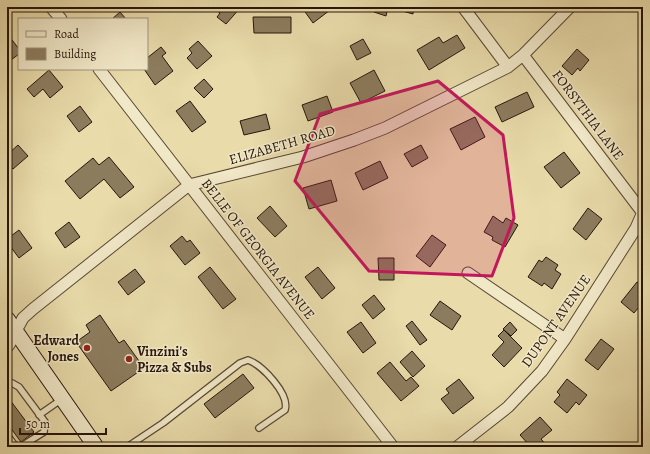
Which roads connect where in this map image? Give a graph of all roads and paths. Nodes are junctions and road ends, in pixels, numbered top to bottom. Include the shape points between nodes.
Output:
1 (51, 7) edge
2 (463, 7) edge
3 (570, 7) edge
4 (60, 18) edge
5 (523, 54) junction
6 (508, 67) junction
7 (100, 70) edge
8 (189, 186) junction
9 (643, 213) edge
10 (468, 274) dead end
11 (11, 325) edge
12 (565, 339) junction
13 (7, 345) edge
14 (7, 386) edge
15 (62, 398) junction
16 (39, 415) junction
17 (259, 428) dead end
18 (7, 435) edge
19 (16, 447) edge
20 (20, 447) edge
21 (96, 447) edge
22 (127, 447) edge
23 (393, 447) edge
24 (457, 447) edge

1 - 4 street
2 - 6 street
3 - 5 street, ELIZABETH ROAD
5 - 6 street, ELIZABETH ROAD
5 - 9 street, FORSYTHIA LANE
6 - 8 street, ELIZABETH ROAD via 385,128 354,140 302,157
7 - 8 street, BELLE OF GEORGIA AVENUE
8 - 11 street, ELIZABETH ROAD
8 - 23 street, BELLE OF GEORGIA AVENUE
9 - 12 street, DUPONT AVENUE
10 - 12 street
11 - 13 street
11 - 15 main road
12 - 24 street, DUPONT AVENUE via 542,371 508,406
14 - 16 lane via 12,383 19,387
15 - 16 lane
15 - 21 main road
16 - 20 lane via 45,422 44,432
17 - 22 lane via 285,410 286,401 265,371 248,360 240,363 163,423
18 - 19 lane

